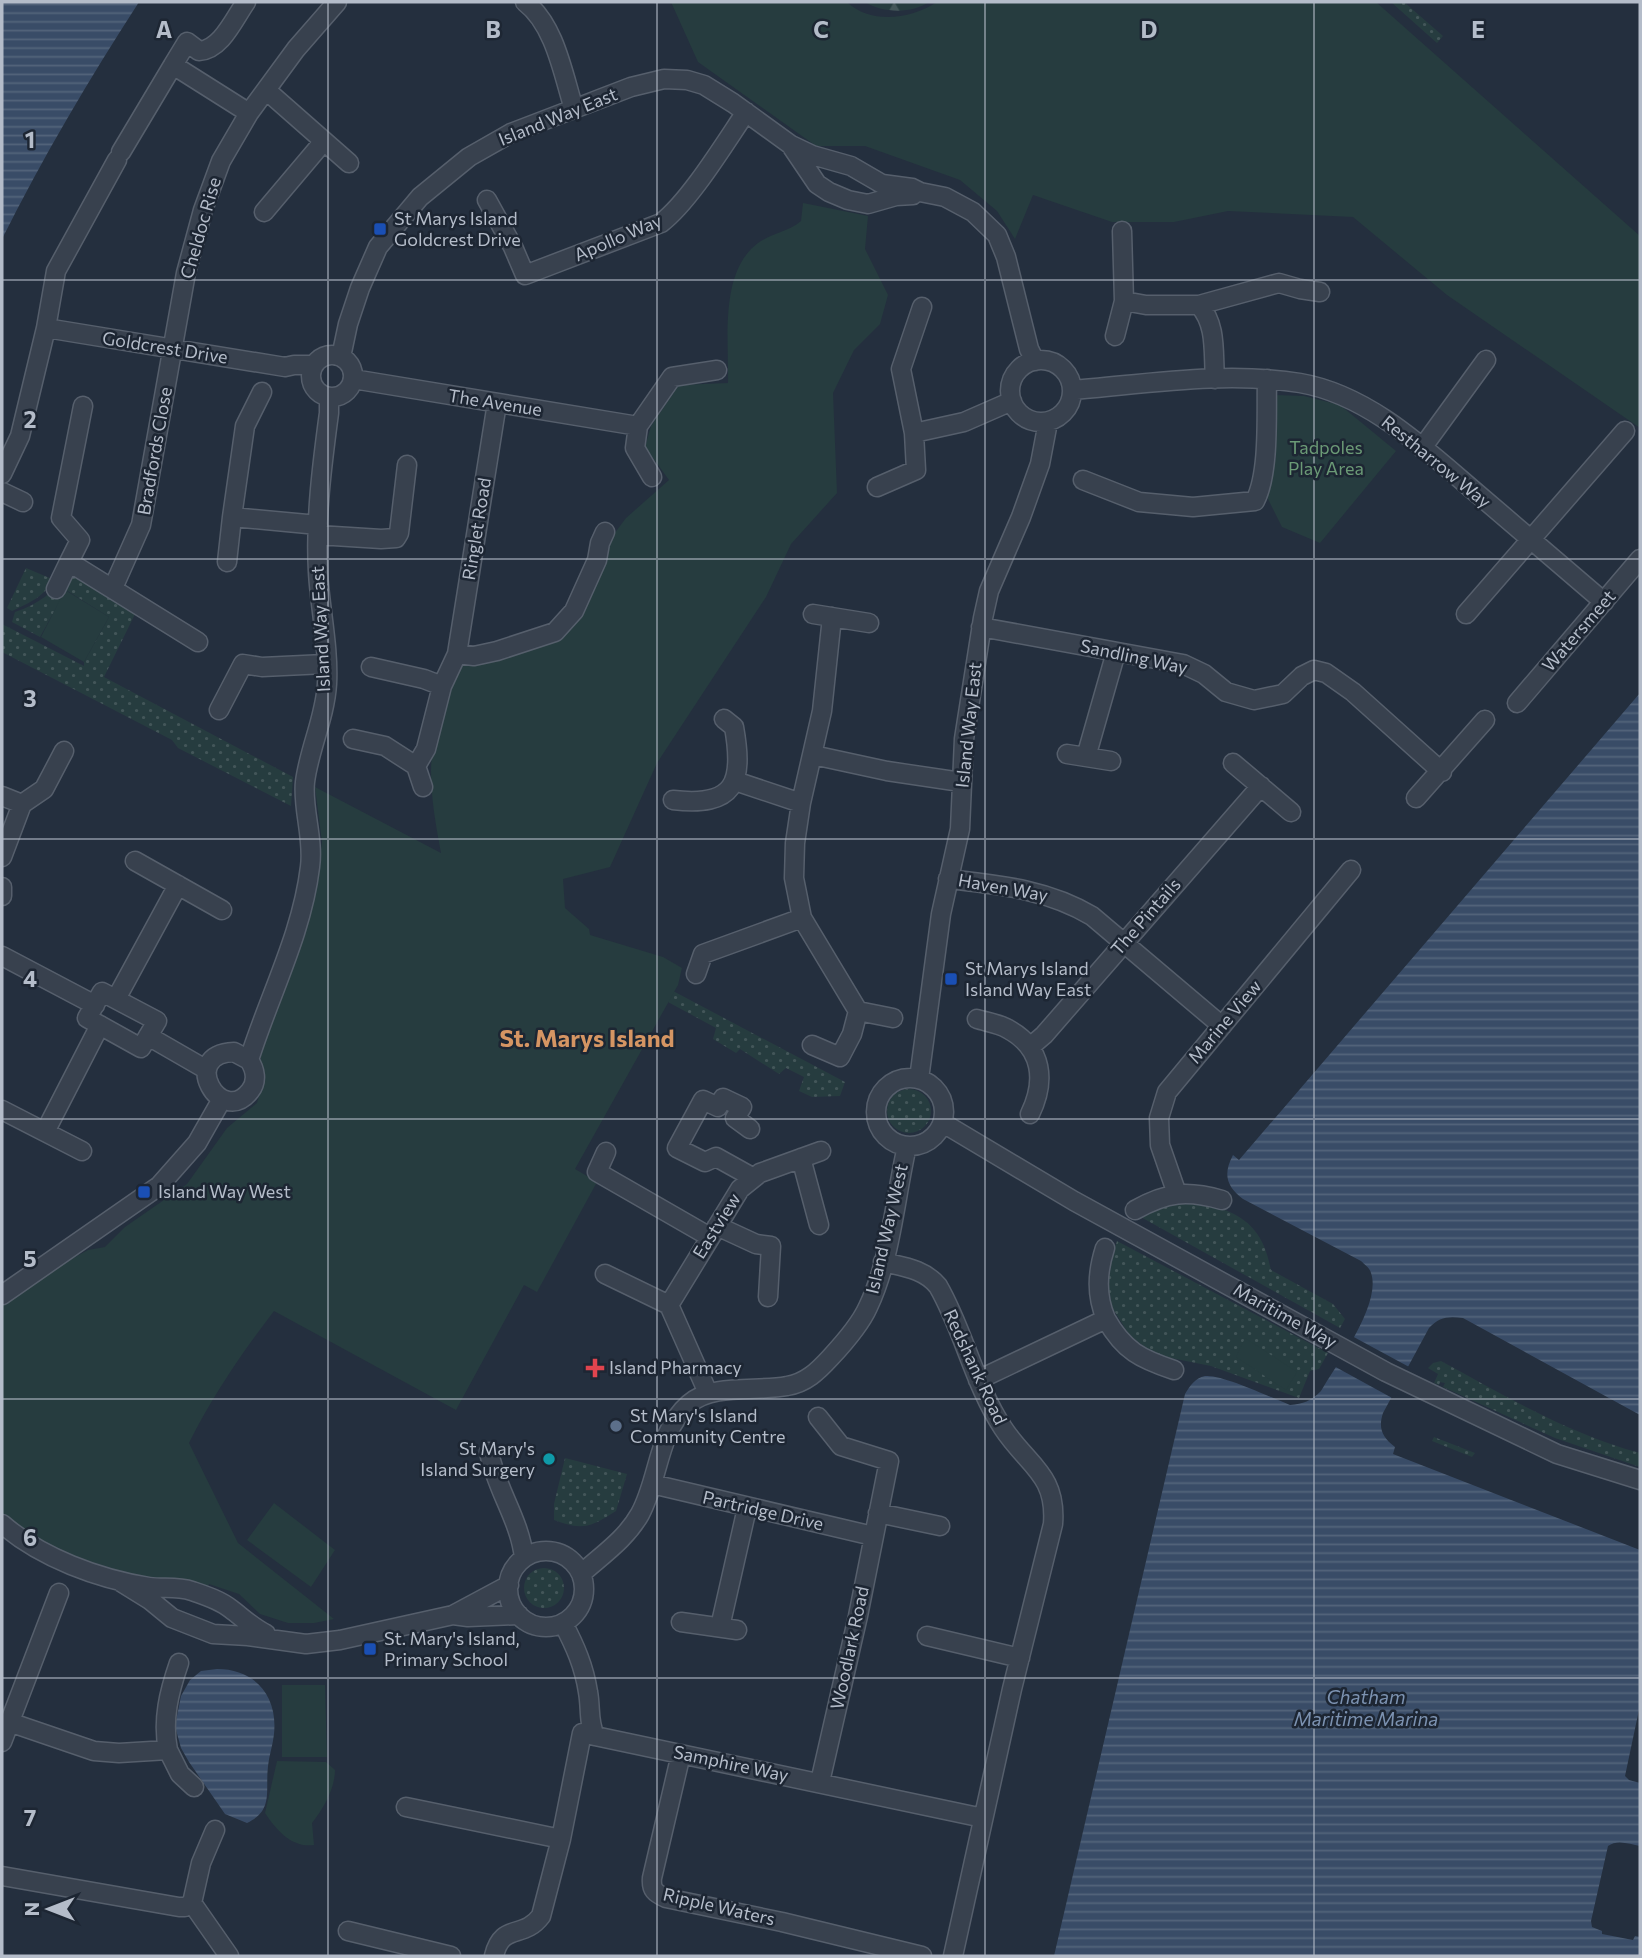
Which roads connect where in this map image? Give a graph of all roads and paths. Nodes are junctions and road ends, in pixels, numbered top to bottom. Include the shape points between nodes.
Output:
1 (246, 2) edge
2 (337, 2) edge
3 (525, 2) edge
4 (173, 65) junction
5 (266, 90) junction
6 (575, 108) junction
7 (746, 112) junction
8 (249, 113) junction
9 (324, 141) junction
10 (791, 145) junction
11 (349, 163) dead end
12 (920, 192) junction
13 (486, 200) dead end
14 (264, 212) dead end
15 (1122, 231) dead end
16 (1320, 292) dead end
17 (1124, 301) junction
18 (1199, 305) junction
19 (922, 307) dead end
20 (46, 328) junction
21 (1115, 336) dead end
22 (173, 350) junction
23 (341, 357) junction
24 (1486, 360) dead end
25 (1035, 361) junction
26 (717, 370) dead end
27 (313, 374) junction
28 (353, 379) junction
29 (1215, 379) junction
30 (1267, 379) junction
31 (1072, 390) junction
32 (262, 392) dead end
33 (329, 397) junction
34 (1012, 401) junction
35 (497, 403) junction
36 (83, 405) dead end
37 (1048, 422) junction
38 (638, 426) junction
39 (1625, 431) dead end
40 (914, 433) junction
41 (1422, 448) junction
42 (407, 465) dead end
43 (2, 474) edge
44 (652, 477) dead end
45 (1083, 480) dead end
46 (877, 487) dead end
47 (2, 492) edge
48 (23, 502) dead end
49 (232, 517) junction
50 (318, 530) junction
51 (605, 532) dead end
52 (1531, 539) junction
53 (1640, 559) edge
54 (69, 562) junction
55 (227, 562) dead end
56 (113, 588) junction
57 (55, 589) dead end
58 (1604, 602) junction
59 (814, 614) dead end
60 (1466, 614) dead end
61 (832, 617) junction
62 (869, 623) dead end
63 (981, 627) junction
64 (198, 642) dead end
65 (1116, 652) junction
66 (457, 654) junction
67 (326, 664) junction
68 (371, 667) dead end
69 (442, 686) junction
70 (1517, 703) dead end
71 (219, 710) dead end
72 (724, 719) dead end
73 (1485, 720) dead end
74 (353, 739) dead end
75 (64, 751) dead end
76 (1066, 754) dead end
77 (813, 755) junction
78 (1086, 757) junction
79 (1111, 761) dead end
80 (1233, 763) dead end
81 (416, 766) junction
82 (1442, 772) junction
83 (735, 781) junction
84 (961, 782) junction
85 (1261, 786) junction
86 (423, 787) dead end
87 (2, 796) edge
88 (1416, 798) dead end
89 (673, 800) dead end
90 (801, 803) junction
91 (22, 804) junction
92 (1291, 812) dead end
93 (2, 857) edge
94 (135, 861) dead end
95 (1351, 870) dead end
96 (948, 879) junction
97 (178, 885) junction
98 (2, 887) edge
99 (2, 896) edge
100 (222, 909) dead end
101 (803, 918) junction
102 (1124, 943) junction
103 (2, 956) edge
104 (696, 974) dead end
105 (116, 999) junction
106 (95, 1004) junction
107 (858, 1011) junction
108 (893, 1018) dead end
109 (977, 1019) dead end
110 (100, 1025) junction
111 (1222, 1026) junction
112 (148, 1036) junction
113 (812, 1045) dead end
114 (1030, 1047) junction
115 (249, 1059) junction
116 (208, 1070) junction
117 (919, 1079) junction
118 (222, 1099) junction
119 (2, 1110) edge
120 (1030, 1114) dead end
121 (943, 1123) junction
122 (750, 1129) dead end
123 (44, 1132) junction
124 (907, 1146) junction
125 (82, 1151) dead end
126 (821, 1151) dead end
127 (606, 1152) dead end
128 (801, 1158) junction
129 (752, 1177) junction
130 (1177, 1194) junction
131 (1222, 1200) dead end
132 (1135, 1210) dead end
133 (819, 1225) dead end
134 (713, 1232) junction
135 (1105, 1248) dead end
136 (883, 1262) junction
137 (605, 1274) dead end
138 (2, 1296) edge
139 (768, 1297) dead end
140 (668, 1304) junction
141 (1106, 1319) junction
142 (1174, 1370) dead end
143 (978, 1380) junction
144 (708, 1393) junction
145 (818, 1416) dead end
146 (489, 1452) dead end
147 (1640, 1480) edge
148 (652, 1484) junction
149 (747, 1508) junction
150 (878, 1513) junction
151 (2, 1524) edge
152 (940, 1527) dead end
153 (873, 1536) junction
154 (524, 1558) junction
155 (582, 1574) junction
156 (121, 1582) junction
157 (509, 1585) junction
158 (58, 1593) dead end
159 (453, 1615) junction
160 (519, 1615) junction
161 (681, 1622) dead end
162 (563, 1623) junction
163 (927, 1636) dead end
164 (278, 1640) junction
165 (1020, 1658) junction
166 (179, 1663) dead end
167 (9, 1722) junction
168 (595, 1736) junction
169 (2, 1742) edge
170 (168, 1750) junction
171 (681, 1754) junction
172 (820, 1782) junction
173 (194, 1787) dead end
174 (406, 1807) dead end
175 (983, 1818) junction
176 (215, 1830) dead end
177 (559, 1847) junction
178 (2, 1876) edge
179 (192, 1903) junction
180 (348, 1931) dead end
181 (229, 1956) edge
182 (451, 1956) edge
183 (494, 1956) edge
184 (922, 1956) edge
185 (953, 1956) edge

1 - 4 street via 215,46 199,51 187,42
2 - 5 street, Cheldoc Rise
3 - 6 street via 537,11 554,47
4 - 8 street
4 - 20 street via 55,271
5 - 8 street, Cheldoc Rise
5 - 9 street
6 - 7 street, Island Way East via 642,83 672,79 709,87
6 - 23 street, Island Way East via 511,133 469,157 420,197 378,247 348,324
7 - 10 street, Island Way East
7 - 13 street, Apollo Way via 667,218 642,232 525,275
8 - 22 street, Cheldoc Rise via 221,161 203,210
9 - 11 street
9 - 14 street
10 - 12 street, Island Way East via 851,166 882,184
10 - 12 street, Island Way East via 817,184 848,200 871,203
12 - 25 street, Island Way East via 961,204 997,235
15 - 17 street
16 - 18 street via 1279,283
17 - 18 street
17 - 21 street
18 - 29 street via 1212,327
19 - 40 street via 901,369
20 - 22 street, Goldcrest Drive
20 - 43 street via 20,436
22 - 27 street, Goldcrest Drive
22 - 56 street, Bradfords Close via 141,525
23 - 27 street via 322,357
23 - 28 street via 351,366
24 - 41 street
25 - 31 street via 1046,360 1064,370
25 - 34 street via 1014,376
26 - 38 street via 672,377
27 - 33 street via 317,391
28 - 33 street via 341,395
28 - 35 street, The Avenue
29 - 30 street, Restharrow Way
29 - 31 street, Restharrow Way
30 - 41 street, Restharrow Way via 1340,394
30 - 45 street via 1265,453 1255,500 1193,507 1139,502
31 - 37 street via 1063,413
32 - 49 street via 245,426
33 - 50 street, Island Way East
34 - 37 street via 1024,417
34 - 40 street via 964,422
35 - 38 street, The Avenue
35 - 66 street, Ringlet Road
36 - 54 street via 61,518 80,540
37 - 63 street, Island Way East via 1040,464 989,591
38 - 44 street via 635,448
39 - 52 street
40 - 46 street via 916,470
41 - 52 street, Restharrow Way
42 - 50 street via 396,538
47 - 48 street
49 - 50 street
49 - 55 street
50 - 67 street, Island Way East
51 - 66 street via 574,611 555,632 497,651
52 - 58 street, Restharrow Way
52 - 60 street
53 - 58 street, Watersmeet
54 - 56 street
54 - 57 street
56 - 64 street
58 - 70 street, Watersmeet
59 - 61 street
61 - 62 street
61 - 77 street
63 - 65 street, Sandling Way
63 - 84 street, Island Way East
65 - 78 street
65 - 82 street, Sandling Way via 1183,664 1226,692 1254,701 1283,694 1314,670 1326,673
66 - 69 street, Ringlet Road
67 - 71 street via 243,664
67 - 115 street, Island Way East via 324,709 304,785 311,838 306,893
68 - 69 street
69 - 81 street, Ringlet Road via 426,749
72 - 83 street via 734,727
73 - 82 street
74 - 81 street via 385,746
75 - 91 street via 44,789
76 - 78 street
77 - 84 street
77 - 90 street
78 - 79 street
80 - 85 street
81 - 86 street
82 - 88 street
83 - 89 street via 725,794 711,800
83 - 90 street
84 - 96 street, Island Way East via 960,829
85 - 92 street
85 - 102 street, The Pintails
87 - 91 street
90 - 101 street via 794,878
91 - 93 street
94 - 97 street
95 - 111 street, Marine View
96 - 102 street, Haven Way via 1051,895 1091,916
96 - 117 street, Island Way East
97 - 100 street
97 - 105 street
98 - 99 street
101 - 104 street via 703,954
101 - 107 street
102 - 111 street, Haven Way
102 - 114 street, The Pintails
103 - 106 street
105 - 106 street via 102,992
105 - 112 street via 157,1021
106 - 110 street via 87,1018
107 - 108 street
107 - 113 street via 840,1057
109 - 114 street via 1008,1029
110 - 112 street via 141,1048
110 - 123 street
111 - 130 street, Marine View via 1167,1092 1159,1118 1160,1145
112 - 116 street
114 - 120 street via 1038,1061 1039,1097
115 - 116 street via 226,1052 217,1056
115 - 118 street, Island Way East via 255,1075 251,1090 236,1100
116 - 118 street via 210,1089
117 - 121 street via 937,1091
117 - 124 street via 908,1077 887,1086 876,1105 879,1128 886,1137
118 - 138 street via 197,1143 159,1186
119 - 123 street
121 - 124 street via 929,1141
121 - 147 street, Maritime Way via 1074,1201 1386,1372 1557,1454
122 - 129 street via 735,1118 742,1107 723,1098 718,1107 696,1097 677,1149 705,1162 716,1157
123 - 125 street
124 - 136 street, Island Way West
126 - 128 street, Eastview
127 - 134 street via 597,1172
128 - 129 street, Eastview
128 - 133 street
129 - 134 street, Eastview
130 - 131 street
130 - 132 street via 1154,1199
134 - 139 street via 771,1246
134 - 140 street, Eastview
135 - 141 street via 1098,1282
136 - 143 street, Redshank Road via 912,1269 938,1286
136 - 144 street, Island Way West via 868,1307 845,1342 815,1374 789,1386
137 - 140 street
140 - 144 street
141 - 142 street via 1131,1352
141 - 143 street
143 - 165 street, Redshank Road via 1003,1428 1042,1475 1053,1500 1053,1524
144 - 148 street via 691,1402 667,1431
145 - 150 street, Woodlark Road via 841,1446 889,1461
146 - 154 street via 522,1539
148 - 149 street, Partridge Drive
148 - 155 street via 640,1514 620,1541
149 - 153 street, Partridge Drive
149 - 161 street via 729,1628
150 - 152 street
150 - 153 street, Woodlark Road
151 - 156 street via 38,1549
153 - 172 street, Woodlark Road
154 - 155 street via 557,1552 568,1557
154 - 157 street
155 - 162 street via 579,1608
156 - 164 street via 197,1593 226,1605 249,1625
156 - 164 street via 172,1618 207,1632
157 - 159 street
157 - 160 street
158 - 167 street
159 - 160 street
159 - 164 street via 330,1642
160 - 162 street via 540,1626
162 - 168 street via 581,1658
163 - 165 street
165 - 175 street, Redshank Road
166 - 170 street via 167,1705
167 - 169 street
167 - 170 street via 94,1751
168 - 171 street, Samphire Way
168 - 177 street via 582,1734
170 - 173 street via 180,1774
171 - 172 street, Samphire Way
171 - 184 street, Ripple Waters via 652,1878 656,1894
172 - 175 street, Samphire Way
174 - 177 street
175 - 185 street
176 - 179 street
177 - 183 street via 541,1916 533,1926 501,1938
178 - 179 street via 179,1907
179 - 181 street
180 - 182 street

